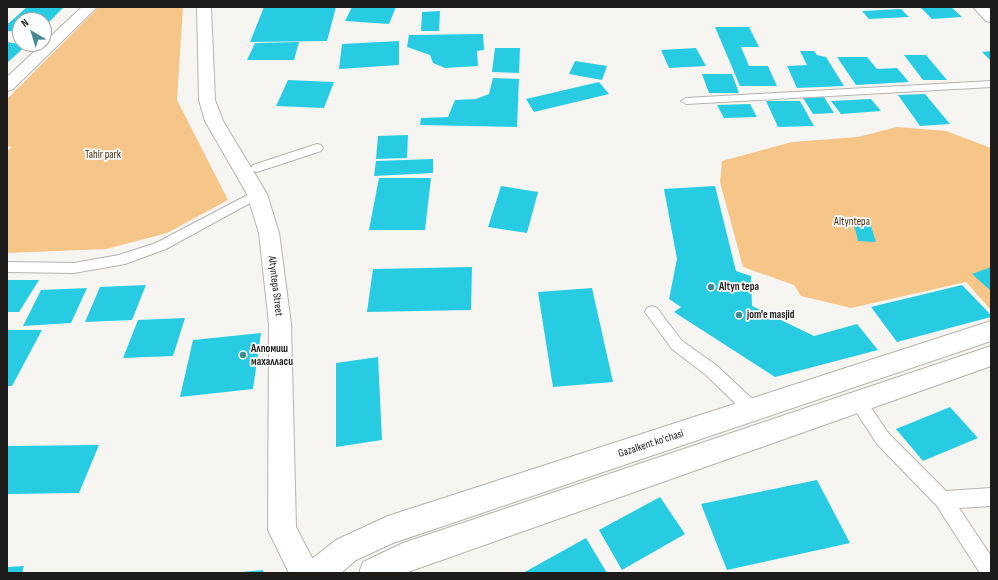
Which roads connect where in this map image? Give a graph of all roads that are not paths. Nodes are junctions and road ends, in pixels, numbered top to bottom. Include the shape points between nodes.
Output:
1 (90, 7) edge
2 (204, 7) edge
3 (980, 7) edge
4 (991, 18) edge
5 (991, 84) edge
6 (7, 86) edge
7 (686, 101) dead end
8 (317, 148) dead end
9 (257, 168) dead end
10 (257, 194) junction
11 (7, 267) edge
12 (652, 312) dead end
13 (991, 331) edge
14 (991, 356) edge
15 (849, 391) junction
16 (753, 410) junction
17 (991, 497) edge
18 (943, 500) junction
19 (305, 573) edge
20 (319, 573) edge
21 (374, 573) edge
22 (990, 573) edge

1 - 6 main road
2 - 10 main road, Altyntepa Street via 207,100 214,120
3 - 4 main road
5 - 7 lane
8 - 9 lane
10 - 11 lane via 161,246 120,260 74,268
10 - 19 main road, Altyntepa Street via 269,233 280,324 282,530
12 - 16 lane via 677,345 711,370
13 - 15 main road, Gazalkent ko'chasi
14 - 15 main road, Gazalkent ko'chasi
15 - 16 main road, Gazalkent ko'chasi
15 - 18 lane via 884,439
15 - 21 main road, Gazalkent ko'chasi via 402,558
16 - 20 main road, Gazalkent ko'chasi via 388,530 346,550
17 - 18 lane
18 - 22 lane

